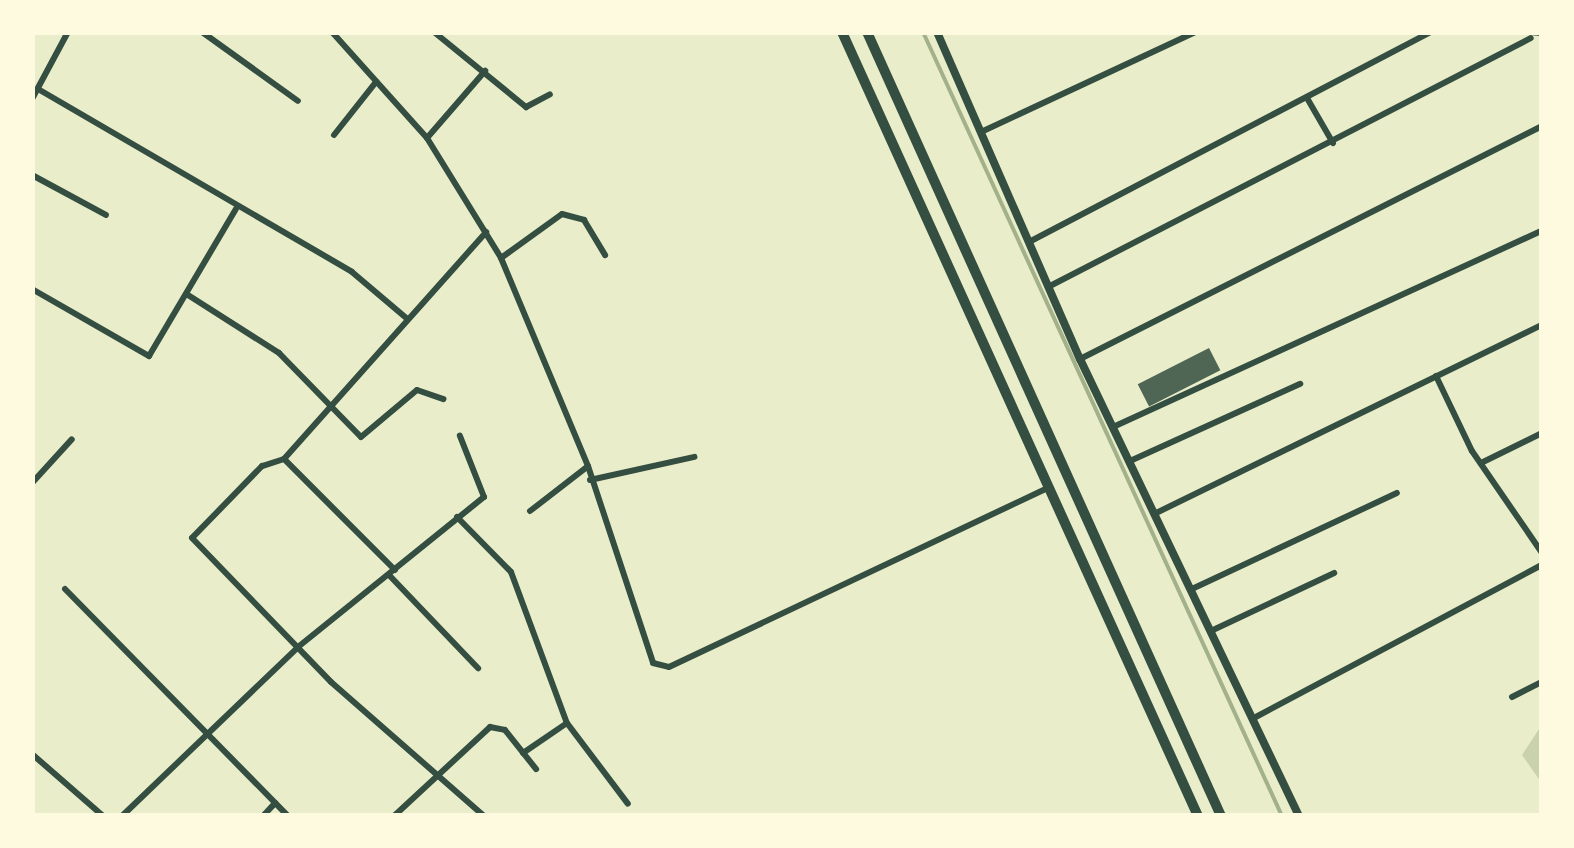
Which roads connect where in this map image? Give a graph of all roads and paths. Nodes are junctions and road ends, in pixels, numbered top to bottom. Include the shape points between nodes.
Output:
1 (68, 32) edge
2 (202, 32) edge
3 (332, 32) edge
4 (434, 32) edge
5 (842, 32) edge
6 (867, 32) edge
7 (937, 32) edge
8 (1195, 32) edge
9 (1430, 32) edge
10 (1542, 33) edge
11 (1530, 36) edge
12 (486, 71) junction
13 (376, 82) junction
14 (38, 90) junction
15 (550, 94) dead end
16 (1307, 98) junction
17 (32, 100) edge
18 (298, 101) dead end
19 (1542, 126) edge
20 (981, 132) junction
21 (334, 134) dead end
22 (427, 138) junction
23 (1333, 143) junction
24 (32, 174) edge
25 (236, 209) junction
26 (106, 214) dead end
27 (1542, 230) edge
28 (486, 232) junction
29 (1029, 242) junction
30 (605, 255) dead end
31 (501, 258) junction
32 (1048, 287) junction
33 (32, 290) edge
34 (188, 295) junction
35 (405, 316) junction
36 (1542, 326) edge
37 (1080, 360) junction
38 (1436, 376) junction
39 (1300, 384) dead end
40 (443, 399) dead end
41 (332, 404) junction
42 (1113, 426) junction
43 (1542, 433) edge
44 (460, 436) dead end
45 (72, 439) dead end
46 (694, 456) dead end
47 (284, 459) junction
48 (1130, 460) junction
49 (1481, 464) junction
50 (588, 466) junction
51 (590, 480) junction
52 (32, 483) edge
53 (1048, 488) junction
54 (1397, 493) dead end
55 (530, 512) dead end
56 (1154, 514) junction
57 (457, 517) junction
58 (1542, 553) edge
59 (1542, 565) edge
60 (392, 572) junction
61 (1334, 573) dead end
62 (1194, 588) junction
63 (65, 590) dead end
64 (1213, 630) junction
65 (298, 646) junction
66 (478, 668) dead end
67 (1542, 682) edge
68 (1512, 697) dead end
69 (1251, 719) junction
70 (568, 724) junction
71 (203, 733) junction
72 (522, 753) junction
73 (32, 754) edge
74 (536, 769) dead end
75 (435, 775) junction
76 (275, 803) junction
77 (628, 804) dead end
78 (103, 816) edge
79 (122, 816) edge
80 (263, 816) edge
81 (288, 816) edge
82 (394, 816) edge
83 (484, 816) edge
84 (1198, 816) edge
85 (1221, 816) edge
86 (1298, 816) edge

1 - 14 street
2 - 18 street
3 - 13 street
4 - 12 street
5 - 53 highway
6 - 85 highway
7 - 20 street
8 - 20 street
9 - 16 street
10 - 11 street
11 - 23 street
12 - 15 street via 526,107
12 - 22 street
13 - 21 street
13 - 22 street
14 - 17 street
14 - 25 street
16 - 23 street
16 - 29 street
19 - 37 street via 1320,230
20 - 29 street
22 - 28 street
23 - 32 street
24 - 26 street
25 - 34 street
25 - 35 street via 352,272
27 - 42 street
28 - 31 street
28 - 35 street
29 - 32 street
30 - 31 street via 584,220 562,214
31 - 50 street
32 - 37 street
33 - 34 street via 146,356
34 - 41 street via 279,353
35 - 41 street
36 - 38 street
37 - 42 street
38 - 49 street
38 - 56 street
39 - 48 street
40 - 41 street via 417,390 361,436
41 - 47 street
42 - 48 street
43 - 49 street
44 - 57 street via 486,489
45 - 52 street
46 - 51 street
47 - 60 street
47 - 65 street via 262,466 192,538
48 - 56 street
49 - 58 street
50 - 51 street
50 - 55 street
51 - 53 street via 650,658 664,667
53 - 84 highway
54 - 62 street
56 - 62 street
57 - 60 street
57 - 70 street via 511,572
59 - 69 street
60 - 65 street
60 - 66 street
61 - 64 street
62 - 64 street
63 - 71 street
64 - 69 street
65 - 71 street
65 - 75 street
67 - 68 street
69 - 86 street
70 - 72 street
70 - 77 street
71 - 76 street
71 - 79 street
72 - 74 street
72 - 75 street via 505,730 490,727
73 - 78 street
75 - 82 street
75 - 83 street
76 - 80 street
76 - 81 street

